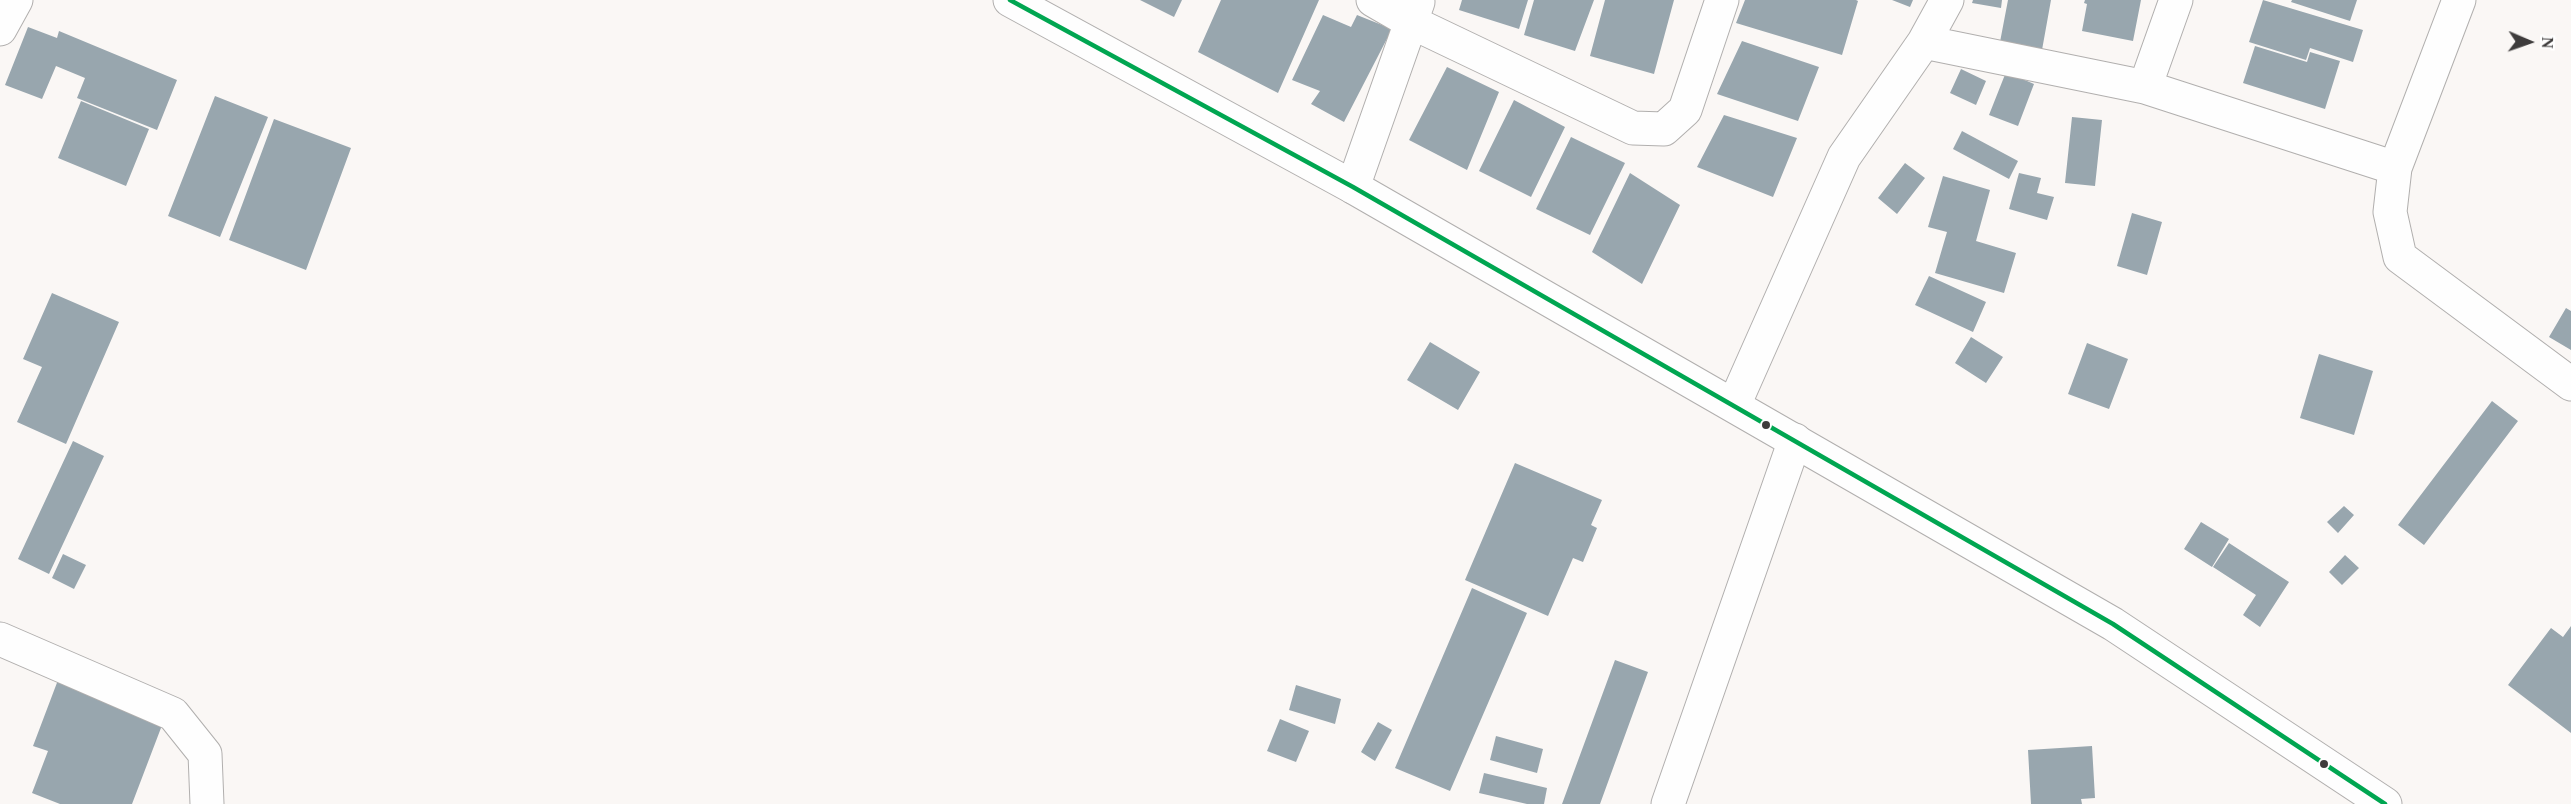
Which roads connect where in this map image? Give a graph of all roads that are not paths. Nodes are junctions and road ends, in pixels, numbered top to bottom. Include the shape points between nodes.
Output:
1 (16, 0) edge
2 (1010, 0) edge
3 (1373, 0) edge
4 (1722, 0) edge
5 (1947, 0) edge
6 (2176, 0) edge
7 (2459, 0) edge
8 (1415, 11) edge
9 (0, 29) edge
10 (1924, 42) junction
11 (2145, 87) junction
12 (2395, 168) junction
13 (1353, 187) junction
14 (2571, 384) edge
15 (1734, 405) junction
16 (1795, 440) junction
17 (0, 639) edge
18 (2379, 802) edge
19 (207, 804) edge
20 (1668, 804) edge

1 - 9 street
2 - 13 street
3 - 8 street
4 - 8 street via 1685,110 1665,129 1633,128
5 - 10 street
6 - 11 street
7 - 12 street
8 - 13 street
10 - 11 street
10 - 15 street via 1844,157
11 - 12 street
12 - 14 street via 2390,212 2400,257
13 - 15 street
15 - 16 street
16 - 18 street via 2113,624
16 - 20 street
17 - 19 street via 173,714 205,754

